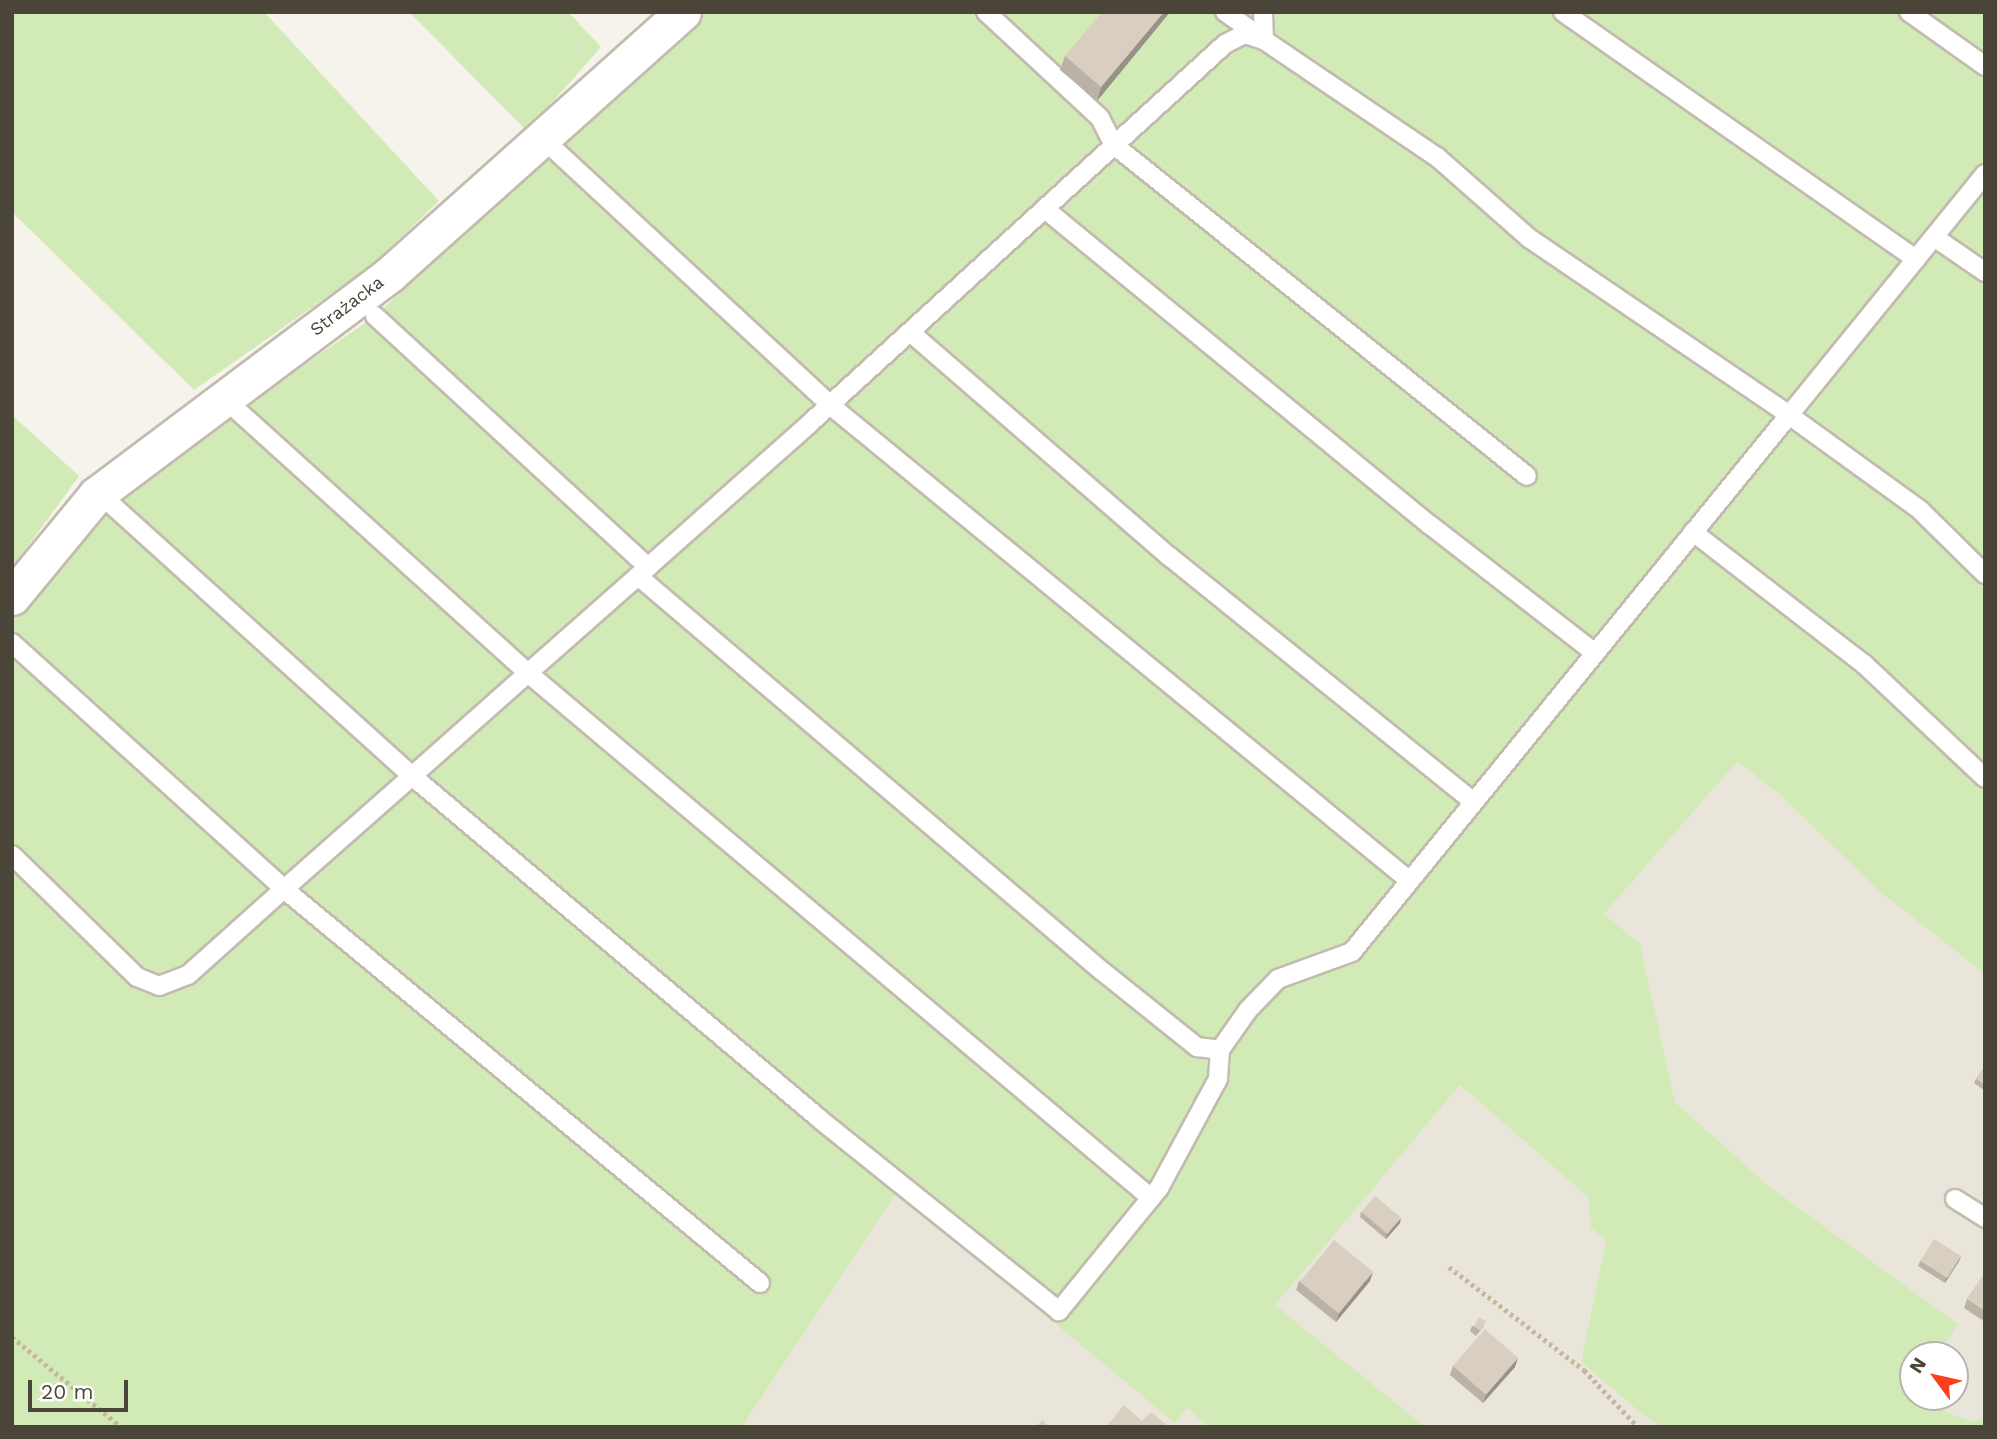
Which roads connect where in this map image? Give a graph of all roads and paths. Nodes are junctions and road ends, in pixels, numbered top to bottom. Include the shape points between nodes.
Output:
1 (683, 12) edge
2 (986, 12) edge
3 (1225, 12) edge
4 (1263, 12) edge
5 (1563, 12) edge
6 (1909, 12) edge
7 (1264, 40) junction
8 (1985, 66) edge
9 (1114, 145) junction
10 (555, 150) dead end
11 (1985, 174) edge
12 (1045, 209) junction
13 (1934, 237) junction
14 (1916, 259) junction
15 (1985, 272) edge
16 (375, 316) dead end
17 (910, 332) junction
18 (830, 405) junction
19 (238, 411) dead end
20 (1789, 415) junction
21 (1527, 477) dead end
22 (108, 501) dead end
23 (1693, 532) junction
24 (643, 572) junction
25 (1985, 574) edge
26 (12, 597) edge
27 (12, 643) edge
28 (1595, 653) junction
29 (528, 673) junction
30 (412, 776) junction
31 (1985, 778) edge
32 (1474, 802) junction
33 (12, 855) edge
34 (1409, 881) junction
35 (284, 890) junction
36 (1220, 1050) junction
37 (1151, 1198) junction
38 (1955, 1199) dead end
39 (1985, 1217) edge
40 (1449, 1267) dead end
41 (760, 1283) dead end
42 (12, 1337) edge
43 (121, 1427) edge
44 (1638, 1427) edge

1 - 26 street, Strażacka via 390,274 96,495
2 - 9 lane via 1100,118
3 - 7 lane
4 - 7 lane
5 - 14 lane
6 - 8 lane
7 - 9 lane via 1245,34 1225,44
7 - 20 lane via 1437,157 1529,238
9 - 12 lane
9 - 21 lane
10 - 18 lane
11 - 13 lane
12 - 17 lane
12 - 28 lane via 1430,525
13 - 14 lane
13 - 15 lane
14 - 20 lane
16 - 24 lane
17 - 18 lane
17 - 32 lane via 1170,557
18 - 24 lane
18 - 34 lane
19 - 29 lane
20 - 23 lane
20 - 25 lane via 1920,510
22 - 30 lane
23 - 28 lane
23 - 31 lane via 1864,664
24 - 29 lane
24 - 36 lane via 1102,971 1196,1047
27 - 35 lane
28 - 32 lane
29 - 30 lane
29 - 37 lane
30 - 35 lane
30 - 37 lane via 821,1120 1059,1311
32 - 34 lane
33 - 35 lane via 136,976 159,986 188,975
34 - 36 lane via 1352,952 1278,979 1248,1010
35 - 41 lane
36 - 37 lane via 1218,1079
38 - 39 lane
40 - 44 path via 1584,1370
42 - 43 path

